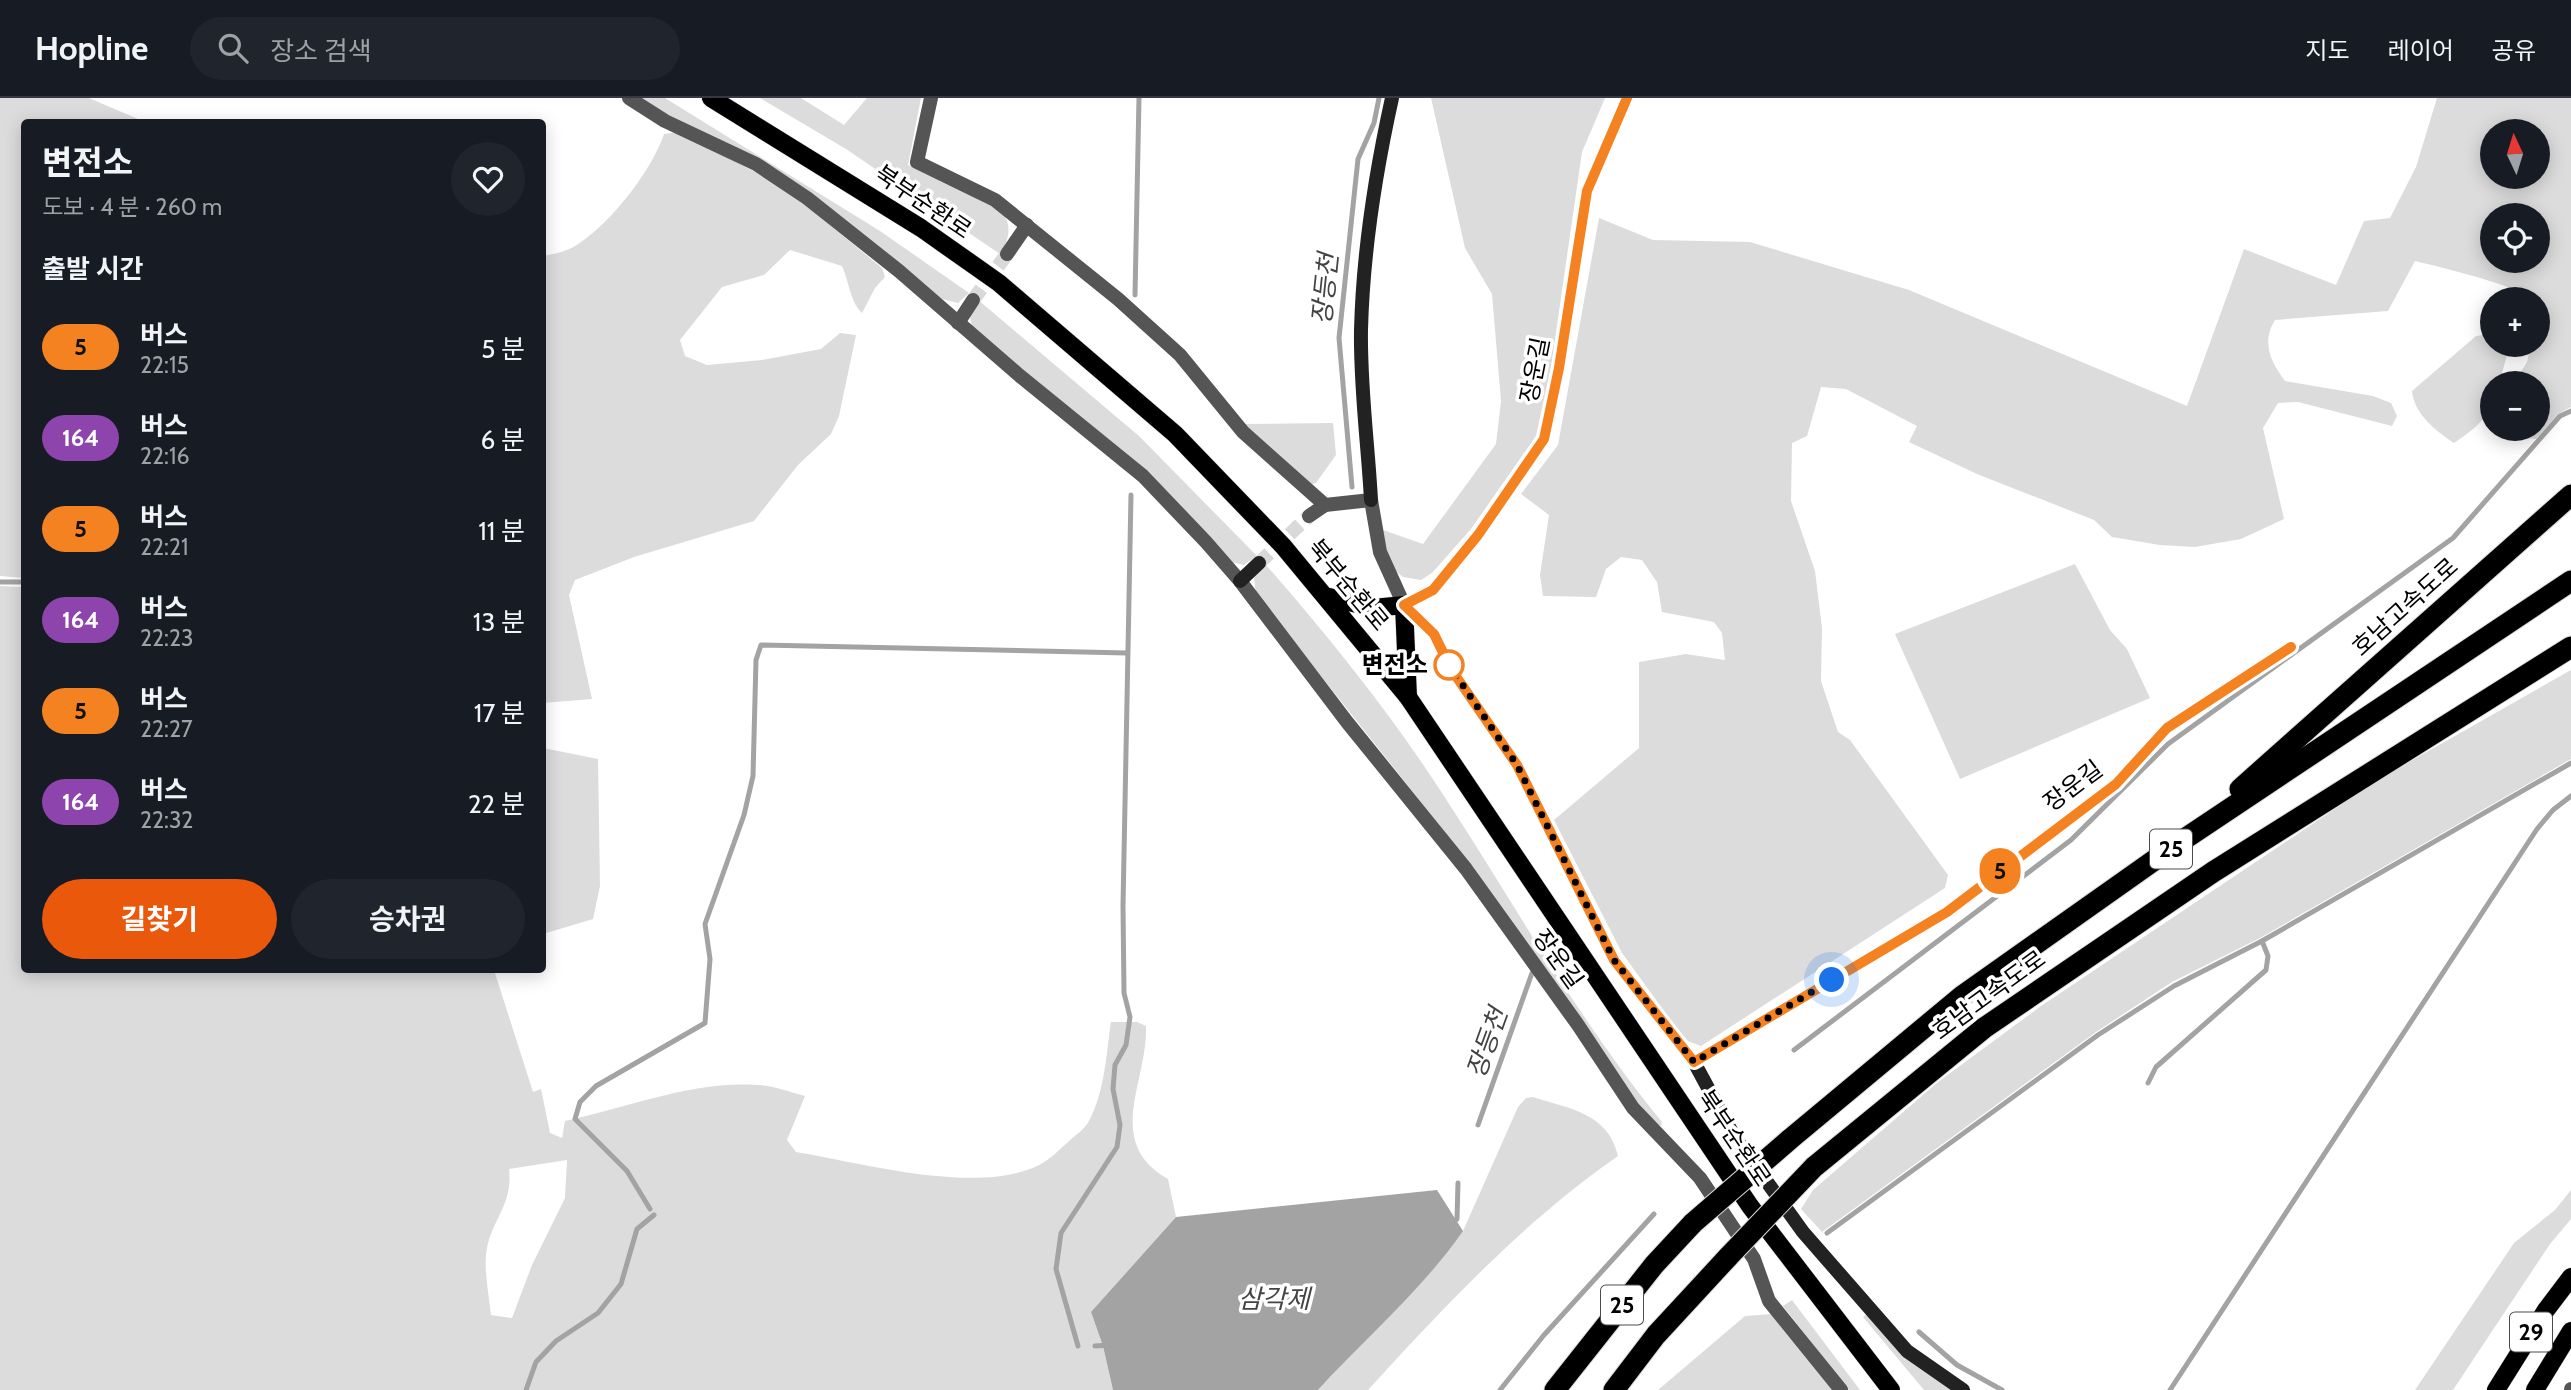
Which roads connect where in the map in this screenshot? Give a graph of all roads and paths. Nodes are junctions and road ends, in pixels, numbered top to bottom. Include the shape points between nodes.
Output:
1 (629, 98) edge
2 (711, 98) edge
3 (931, 98) edge
4 (1392, 98) edge
5 (1627, 98) edge
6 (1027, 225) junction
7 (1007, 254) tunnel mouth
8 (973, 300) tunnel mouth
9 (958, 323) junction
10 (2571, 495) edge
11 (1371, 500) junction
12 (1325, 505) junction
13 (1309, 516) tunnel mouth
14 (1259, 563) tunnel mouth
15 (1240, 581) junction
16 (2571, 582) edge
17 (1329, 597) junction
18 (1404, 605) junction
19 (2291, 647) dead end
20 (2571, 647) edge
21 (2571, 664) edge
22 (1408, 697) junction
23 (2458, 718) junction
24 (2180, 842) junction
25 (1694, 1062) junction
26 (2568, 1278) edge
27 (2571, 1331) edge
28 (1555, 1390) edge
29 (1614, 1390) edge
30 (1841, 1390) edge
31 (1891, 1390) edge
32 (1963, 1390) edge
33 (2496, 1390) edge
34 (2535, 1390) edge

1 - 9 street, 장운길 via 665,121 756,164 797,191
2 - 17 main road, 북부순환로 via 921,228 999,283 1175,434
3 - 6 street via 917,162 995,200
4 - 11 street, 장운길 via 1364,261 1361,362
5 - 18 street, 장운길 via 1587,191 1544,439 1478,535 1433,590
6 - 7 street
6 - 12 street via 1180,355 1243,432
8 - 9 street
9 - 15 street, 장운길 via 1143,476
10 - 24 highway, 호남고속도로
11 - 12 street
11 - 18 street, 장운길 via 1380,552
12 - 13 street
14 - 15 street
15 - 30 street, 장운길 via 1466,869 1633,1108 1700,1178 1754,1259 1769,1301
16 - 24 highway, 호남고속도로 / 25
17 - 18 main road via 1373,608
17 - 22 main road, 북부순환로
18 - 22 main road
18 - 25 street, 장운길 via 1434,634 1451,669 1517,765 1614,960
19 - 25 street, 장운길 via 2167,728 2116,784 1947,912
20 - 23 highway, 호남고속도로 / 25
21 - 23 highway, 호남고속도로
22 - 31 main road, 북부순환로 via 1750,1206
23 - 29 highway, 호남고속도로 / 25, bridge via 2213,872 1983,1028 1814,1167 1656,1335
24 - 28 highway, 호남고속도로 / 25, bridge via 1962,996 1693,1223
25 - 32 street, 장운길 via 1734,1136 1803,1232 1907,1351
26 - 33 main road, 29
27 - 34 main road, 29

